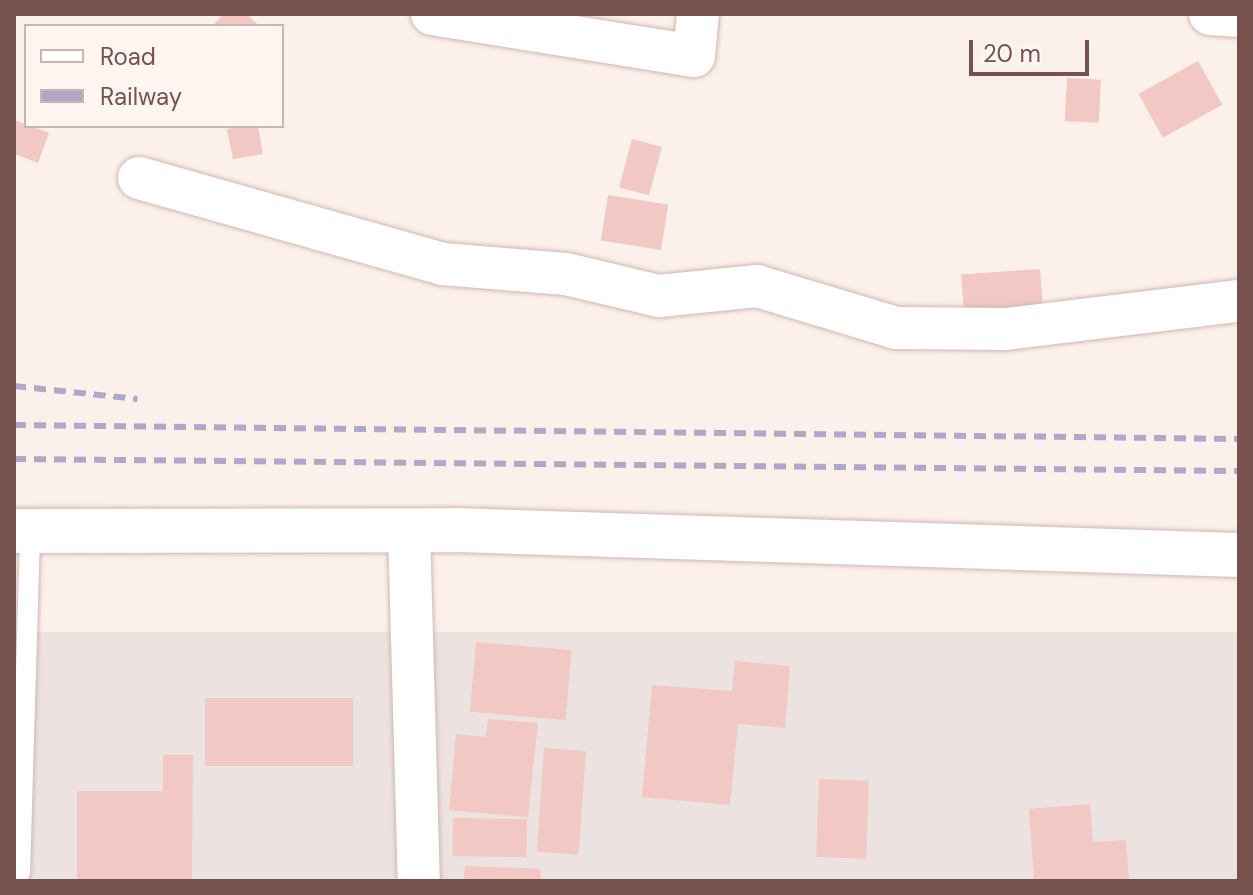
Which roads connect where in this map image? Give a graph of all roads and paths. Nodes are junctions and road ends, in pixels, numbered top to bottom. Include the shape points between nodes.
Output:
1 (432, 14) edge
2 (698, 14) edge
3 (1210, 14) edge
4 (1239, 16) edge
5 (139, 178) dead end
6 (1239, 301) edge
7 (409, 530) junction
8 (22, 531) edge
9 (1239, 555) edge
10 (20, 873) dead end
11 (419, 881) edge

1 - 2 street via 694,56
3 - 4 street
5 - 6 street via 442,264 566,274 659,296 757,286 896,328 1006,329
7 - 8 main road
7 - 9 main road
7 - 11 street
8 - 10 lane

